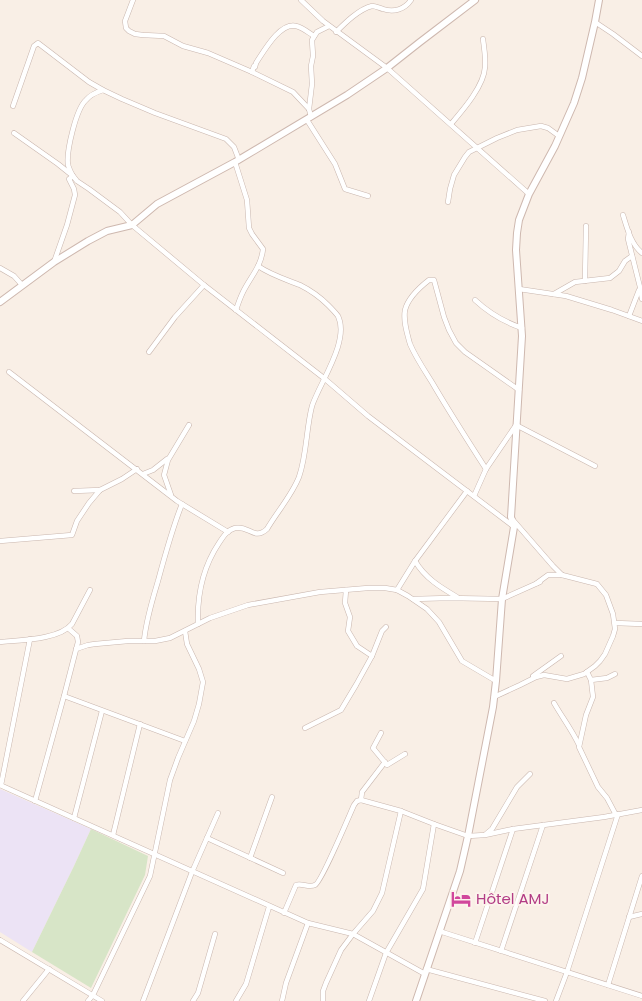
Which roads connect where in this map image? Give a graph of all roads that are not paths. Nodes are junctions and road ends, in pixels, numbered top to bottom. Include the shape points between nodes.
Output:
1 (133, 0) edge
2 (301, 0) edge
3 (412, 0) edge
4 (475, 0) edge
5 (600, 0) edge
6 (595, 22) junction
7 (329, 26) junction
8 (336, 32) junction
9 (314, 36) junction
10 (483, 39) dead end
11 (642, 56) edge
12 (387, 68) junction
13 (252, 72) junction
14 (103, 90) junction
15 (13, 106) dead end
16 (309, 109) junction
17 (309, 119) junction
18 (451, 124) junction
19 (14, 133) dead end
20 (559, 136) junction
21 (478, 148) junction
22 (237, 161) junction
23 (73, 176) junction
24 (529, 194) junction
25 (368, 196) dead end
26 (448, 202) dead end
27 (622, 215) dead end
28 (132, 224) junction
29 (586, 226) dead end
30 (628, 232) junction
31 (642, 253) edge
32 (632, 256) junction
33 (54, 262) junction
34 (258, 266) junction
35 (0, 268) edge
36 (585, 281) junction
37 (22, 285) junction
38 (204, 285) junction
39 (640, 287) junction
40 (519, 289) junction
41 (554, 294) junction
42 (642, 299) edge
43 (475, 300) dead end
44 (0, 302) edge
45 (236, 310) junction
46 (629, 316) junction
47 (642, 321) edge
48 (522, 328) junction
49 (149, 352) dead end
50 (9, 372) dead end
51 (325, 379) junction
52 (519, 390) junction
53 (516, 425) junction
54 (189, 426) dead end
55 (169, 457) junction
56 (595, 466) dead end
57 (137, 469) junction
58 (486, 469) junction
59 (144, 474) junction
60 (100, 490) junction
61 (74, 491) dead end
62 (467, 491) junction
63 (172, 496) junction
64 (474, 496) junction
65 (182, 504) junction
66 (511, 517) junction
67 (514, 527) junction
68 (228, 532) junction
69 (0, 541) edge
70 (416, 561) junction
71 (562, 575) junction
72 (90, 590) dead end
73 (346, 590) junction
74 (397, 590) junction
75 (458, 598) junction
76 (413, 599) junction
77 (502, 599) junction
78 (615, 623) junction
79 (198, 624) junction
80 (642, 624) edge
81 (386, 627) dead end
82 (69, 629) junction
83 (185, 632) junction
84 (30, 638) junction
85 (144, 641) junction
86 (0, 642) edge
87 (76, 649) junction
88 (372, 656) junction
89 (561, 656) dead end
90 (587, 672) junction
91 (615, 674) dead end
92 (591, 680) junction
93 (496, 681) junction
94 (520, 686) junction
95 (64, 696) junction
96 (494, 697) junction
97 (554, 703) dead end
98 (102, 710) junction
99 (140, 724) junction
100 (305, 728) dead end
101 (381, 733) dead end
102 (185, 741) junction
103 (579, 747) junction
104 (405, 754) dead end
105 (385, 762) junction
106 (530, 774) dead end
107 (0, 785) edge
108 (272, 797) dead end
109 (360, 800) junction
110 (35, 801) junction
111 (642, 810) edge
112 (400, 811) junction
113 (218, 813) dead end
114 (617, 814) junction
115 (74, 818) junction
116 (434, 824) junction
117 (543, 825) junction
118 (514, 829) junction
119 (112, 835) junction
120 (485, 835) junction
121 (468, 836) junction
122 (208, 838) junction
123 (155, 854) junction
124 (250, 858) junction
125 (192, 872) junction
126 (283, 873) dead end
127 (642, 876) edge
128 (269, 907) junction
129 (284, 913) junction
130 (642, 914) edge
131 (629, 918) junction
132 (308, 923) junction
133 (439, 931) junction
134 (215, 934) dead end
135 (353, 934) junction
136 (0, 940) edge
137 (475, 943) junction
138 (501, 951) junction
139 (385, 952) junction
140 (49, 969) junction
141 (426, 971) junction
142 (567, 972) junction
143 (608, 985) junction
144 (93, 996) junction
145 (642, 996) edge
146 (23, 1001) edge
147 (88, 1001) edge
148 (102, 1001) edge
149 (143, 1001) edge
150 (193, 1001) edge
151 (236, 1001) edge
152 (282, 1001) edge
153 (323, 1001) edge
154 (367, 1001) edge
155 (416, 1001) edge
156 (545, 1001) edge
157 (556, 1001) edge

1 - 13 street via 125,21 129,31 144,36 164,36
2 - 7 street
3 - 8 street via 392,11 371,6 356,14
4 - 12 main road
5 - 6 main road
6 - 11 street
6 - 20 main road via 582,78
7 - 8 street
7 - 9 street
8 - 12 street
9 - 13 street via 297,26 288,26 277,33
9 - 16 street
10 - 18 street via 483,77
12 - 17 main road
12 - 18 street
13 - 16 street via 293,92
14 - 15 street via 38,44 34,46
14 - 22 street via 226,139 234,147
14 - 23 street via 81,105 68,153 68,165
16 - 17 street
17 - 22 main road
17 - 25 street via 345,188
18 - 21 street
19 - 23 street
20 - 21 street via 541,126 517,130
20 - 24 main road
21 - 24 street
21 - 26 street via 469,152 454,175
22 - 28 main road via 157,204
22 - 34 street via 250,228 263,249
23 - 28 street
23 - 33 street via 69,179 75,195
24 - 40 main road via 517,233
27 - 30 street
28 - 33 main road via 107,231
28 - 38 street
29 - 36 street
30 - 31 street
30 - 32 street
32 - 36 street via 610,278
32 - 39 street
33 - 37 main road
34 - 45 street
34 - 51 street via 306,288 335,312 340,324 340,338
35 - 37 street
36 - 41 street via 574,282
37 - 44 main road
38 - 45 street
38 - 49 street
39 - 42 street
39 - 46 street
40 - 41 street
40 - 48 main road
41 - 46 street
43 - 48 street via 500,319
45 - 51 street
46 - 47 street
48 - 52 main road
50 - 57 street
51 - 62 street
51 - 68 street via 312,405 300,475 294,486 264,532 257,534 242,528
52 - 53 main road
52 - 58 street via 456,343 448,330 434,280 421,286 406,308 410,343
53 - 56 street
53 - 58 street
53 - 66 main road
54 - 55 street
55 - 59 street
55 - 63 street via 164,475
57 - 59 street
57 - 60 street
58 - 64 street
59 - 63 street
60 - 61 street
60 - 69 street via 77,522 72,535
62 - 64 street
62 - 70 street
63 - 65 street
64 - 67 street
65 - 68 street
65 - 85 street via 168,541
66 - 67 main road
66 - 71 street
67 - 77 main road
68 - 79 street via 205,571 198,602
70 - 74 street
70 - 75 street via 432,582
71 - 77 street
71 - 78 street via 600,587 610,604
72 - 82 street
73 - 74 street
73 - 79 street via 248,605
73 - 88 street via 344,603 350,617 348,631 357,646
74 - 76 street
75 - 76 street
75 - 77 street
76 - 93 street via 437,618 462,661
77 - 93 main road
78 - 80 street
78 - 90 street via 605,654
79 - 83 street
81 - 88 street
82 - 84 street via 50,636
82 - 87 street via 77,636
83 - 85 street via 165,639
83 - 102 street via 203,682
84 - 86 street
84 - 107 street
85 - 87 street via 88,644
87 - 95 street
88 - 100 street via 341,710
89 - 94 street
90 - 92 street
90 - 94 street via 567,679 540,676
91 - 92 street
92 - 103 street via 593,697
93 - 96 main road
94 - 96 street
95 - 98 street
95 - 110 street
96 - 121 main road
97 - 103 street
98 - 99 street
98 - 115 street
99 - 102 street
99 - 119 street
101 - 105 street via 373,748
102 - 123 street via 170,780
103 - 114 street via 598,787
104 - 105 street via 387,765
105 - 109 street via 362,792
106 - 120 street
107 - 110 street
108 - 124 street
109 - 112 street
109 - 129 street via 354,805 318,883 296,885
110 - 115 street
111 - 114 street
112 - 116 street
112 - 135 street via 382,893 373,911
113 - 122 street
114 - 117 street
114 - 142 street
115 - 119 street
116 - 121 street
116 - 139 street via 423,889
117 - 118 street
117 - 138 street
118 - 120 street
118 - 137 street
119 - 123 street
120 - 121 street
121 - 133 main road via 460,871
122 - 124 street
122 - 125 street
123 - 125 street
123 - 144 street via 150,876
124 - 126 street
125 - 128 street
125 - 149 street
127 - 131 street
128 - 129 street
128 - 151 street via 246,984
129 - 132 street
130 - 131 street
131 - 143 street
132 - 135 street
132 - 152 street
133 - 137 street
133 - 141 main road
134 - 150 street
135 - 139 street
135 - 153 street via 326,983
136 - 140 street
137 - 138 street
138 - 142 street
139 - 141 street
139 - 154 street
140 - 144 street
140 - 146 street
141 - 155 main road
141 - 156 street
142 - 143 street
142 - 157 street
143 - 145 street
144 - 147 street
144 - 148 street

